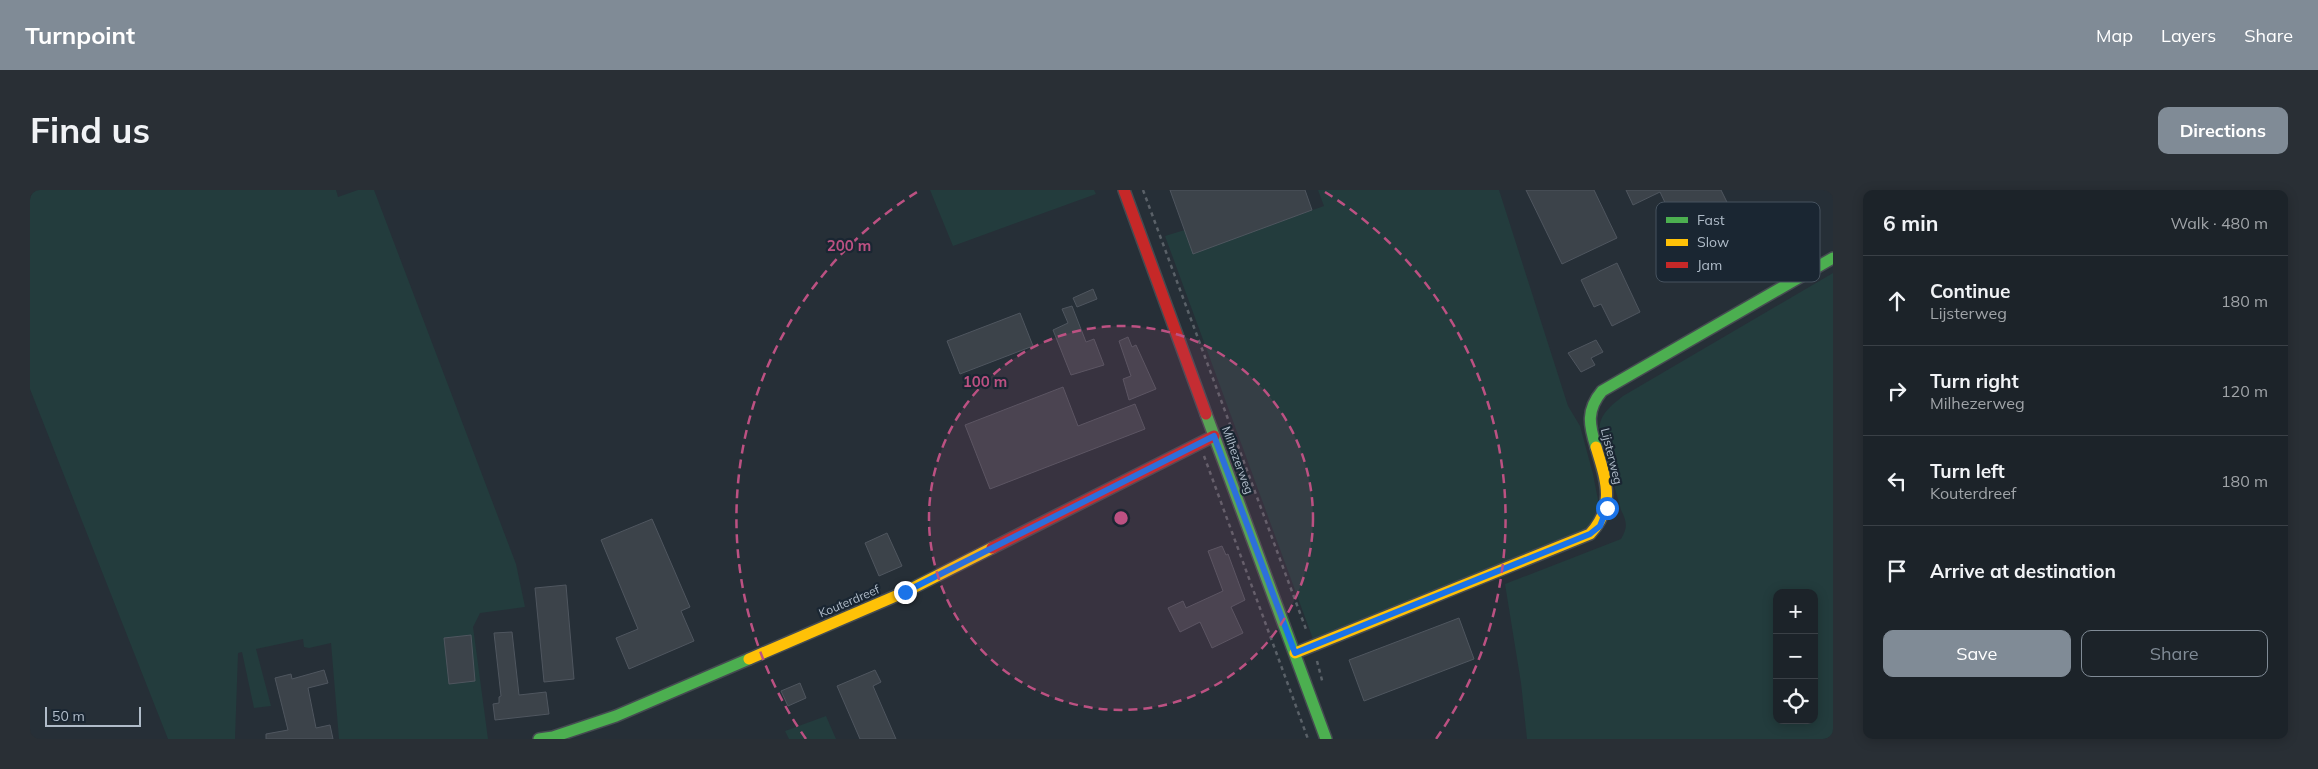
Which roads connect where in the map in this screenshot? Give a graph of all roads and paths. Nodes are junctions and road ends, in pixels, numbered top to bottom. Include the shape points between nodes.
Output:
1 (1124, 190) edge
2 (1143, 190) edge
3 (1833, 258) edge
4 (1820, 265) edge
5 (1791, 282) edge
6 (1214, 436) junction
7 (1200, 443) junction
8 (1311, 646) junction
9 (1295, 653) junction
10 (1325, 692) dead end
11 (539, 739) edge
12 (1308, 739) edge
13 (1326, 739) edge

1 - 6 street, Milhezerweg
2 - 8 path, Milhezerweg
3 - 4 street, Lijsterweg
5 - 8 street, Lijsterweg via 1602,391 1592,401 1588,418 1607,489 1607,508 1600,526 1590,534
6 - 7 street, Kouterdreef
6 - 9 street, Milhezerweg
7 - 11 street, Kouterdreef via 905,592 616,716
7 - 12 path
8 - 9 street, Lijsterweg
8 - 10 path, Milhezerweg
9 - 13 street, Milhezerweg

